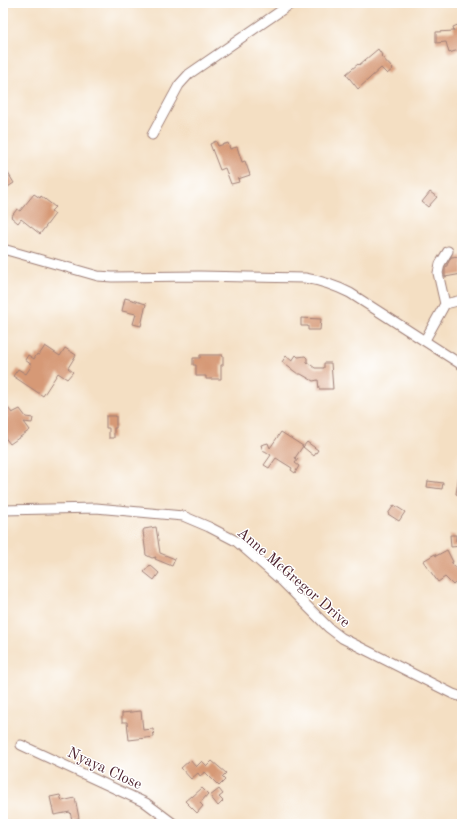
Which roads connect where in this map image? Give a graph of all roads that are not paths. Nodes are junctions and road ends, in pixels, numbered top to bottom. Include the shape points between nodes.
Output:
1 (292, 3) edge
2 (152, 135) dead end
3 (3, 249) edge
4 (448, 251) dead end
5 (462, 300) edge
6 (445, 304) junction
7 (425, 340) junction
8 (462, 365) edge
9 (3, 510) edge
10 (462, 697) edge
11 (21, 745) dead end
12 (174, 824) edge

1 - 2 street via 189,74 178,85
3 - 7 street via 98,276 321,280 350,293
4 - 6 street via 438,269
5 - 6 street
6 - 7 street
7 - 8 street
9 - 10 street, Anne McGregor Drive via 96,508 182,516 209,527 236,541 342,638
11 - 12 street, Nyaya Close via 146,803

